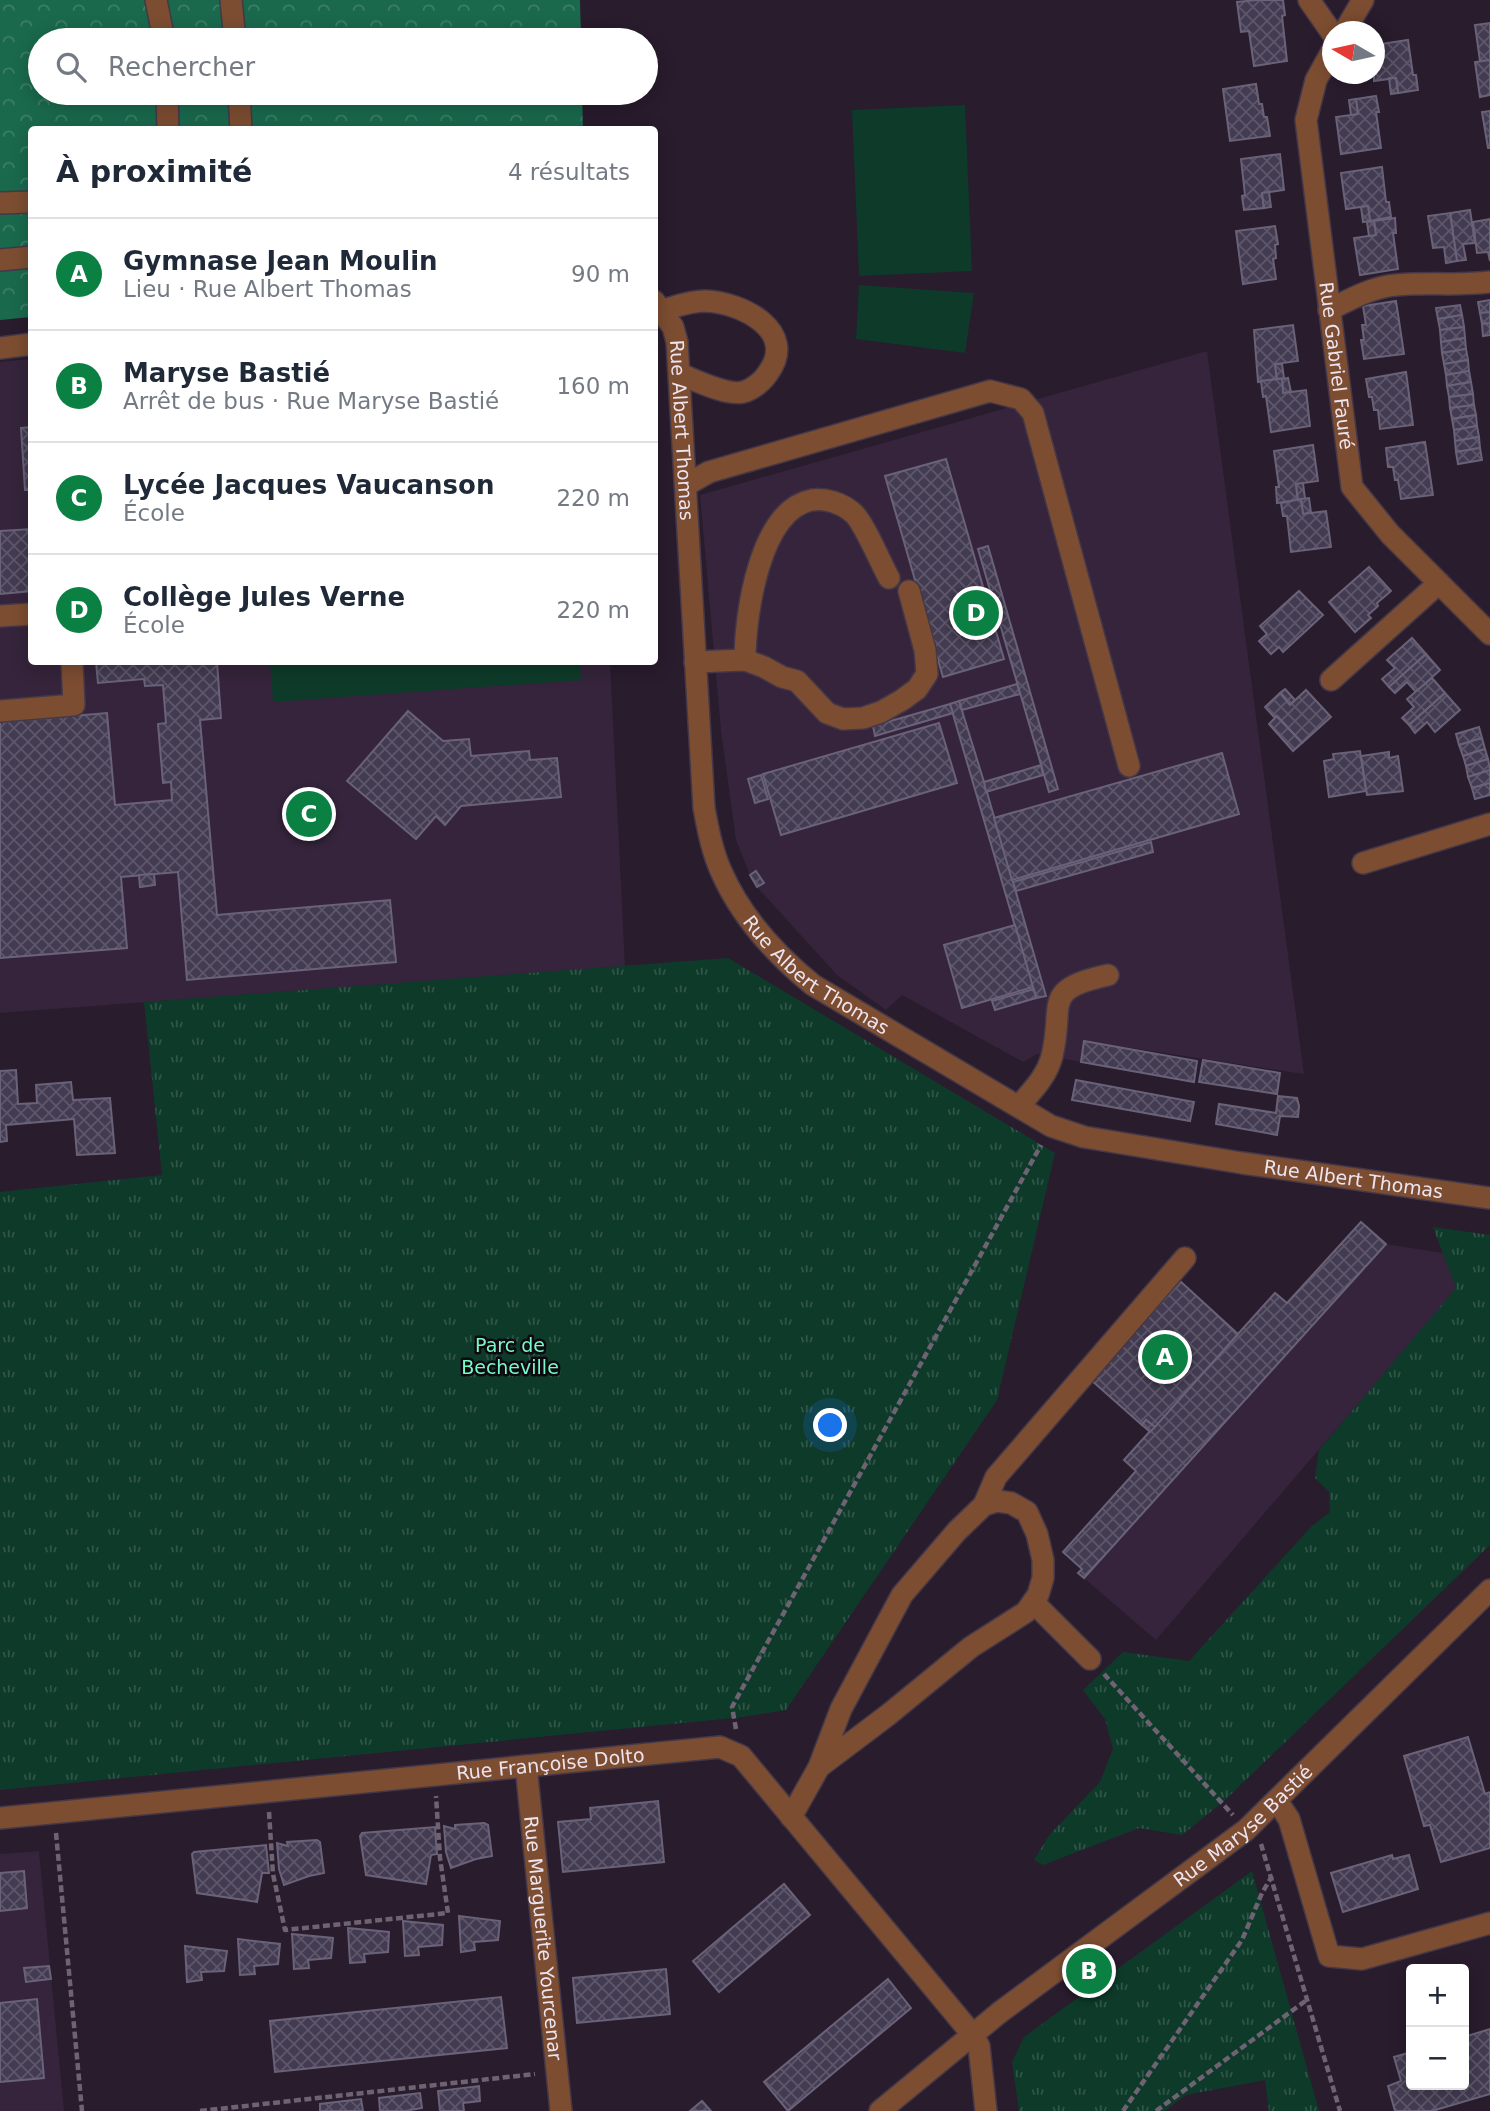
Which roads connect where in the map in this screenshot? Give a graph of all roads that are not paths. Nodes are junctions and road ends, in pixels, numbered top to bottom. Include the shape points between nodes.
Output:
1 (156, 0) edge
2 (231, 0) edge
3 (1310, 0) edge
4 (1363, 0) edge
5 (1324, 21) edge
6 (1351, 21) edge
7 (162, 28) edge
8 (234, 28) edge
9 (1322, 68) edge
10 (168, 105) edge
11 (240, 105) edge
12 (169, 126) edge
13 (241, 126) edge
14 (28, 202) edge
15 (0, 203) edge
16 (28, 257) edge
17 (0, 260) edge
18 (1490, 282) edge
19 (659, 305) edge
20 (1329, 310) junction
21 (28, 344) edge
22 (0, 348) edge
23 (680, 374) junction
24 (686, 485) junction
25 (889, 578) dead end
26 (1439, 583) junction
27 (909, 591) dead end
28 (28, 614) edge
29 (0, 616) edge
30 (1487, 624) edge
31 (745, 660) junction
32 (695, 662) junction
33 (72, 665) edge
34 (1331, 680) dead end
35 (0, 712) edge
36 (1129, 766) dead end
37 (1490, 824) edge
38 (1363, 863) dead end
39 (1108, 975) dead end
40 (1019, 1106) junction
41 (1490, 1198) edge
42 (1185, 1258) dead end
43 (984, 1505) junction
44 (1490, 1590) edge
45 (1033, 1602) junction
46 (1090, 1659) road end
47 (526, 1766) junction
48 (819, 1767) junction
49 (1277, 1801) junction
50 (791, 1817) junction
51 (0, 1818) edge
52 (1490, 1923) edge
53 (972, 2034) junction
54 (561, 2111) edge
55 (880, 2111) edge
56 (986, 2111) edge

1 - 7 street
2 - 8 street
3 - 5 street
4 - 6 street
9 - 20 street, Rue Gabriel Fauré via 1306,120
10 - 12 street
11 - 13 street
14 - 15 street
16 - 17 street
18 - 20 street via 1395,285 1366,292
19 - 23 street, Rue Albert Thomas via 673,327
19 - 23 street via 706,301 751,313 770,329 777,346 774,365 762,381 742,392
20 - 26 street, Rue Gabriel Fauré via 1352,486 1390,534
21 - 22 street
23 - 24 street, Rue Albert Thomas
24 - 32 street, Rue Albert Thomas
24 - 36 street via 709,472 990,391 1021,399 1033,413
25 - 31 street via 855,513 823,498 794,507 766,544 750,602
26 - 30 street, Rue Gabriel Fauré
26 - 34 street
27 - 31 street via 927,674 917,689 881,712 843,719 827,713 797,681
28 - 29 street
31 - 32 street
32 - 40 street, Rue Albert Thomas via 704,808 710,836 721,871 758,932 813,985
33 - 35 street via 74,705
37 - 38 street
39 - 40 street via 1067,988 1060,998 1051,1058 1041,1080
40 - 41 street, Rue Albert Thomas via 1051,1126 1118,1143
42 - 43 street via 996,1477
43 - 45 street via 997,1500 1027,1512 1043,1560 1044,1578
43 - 48 street via 902,1595 841,1709
44 - 49 street, Rue Maryse Bastié
45 - 46 street
45 - 48 street via 1026,1612 971,1647
47 - 50 street, Rue Françoise Dolto via 720,1747 741,1756
47 - 51 street, Rue Françoise Dolto
47 - 54 street, Rue Marguerite Yourcenar
48 - 50 street
49 - 52 street via 1289,1819 1329,1956 1362,1959
49 - 53 street, Rue Maryse Bastié via 1246,1830
50 - 53 street
53 - 55 street, Rue Maryse Bastié
53 - 56 street via 979,2046

